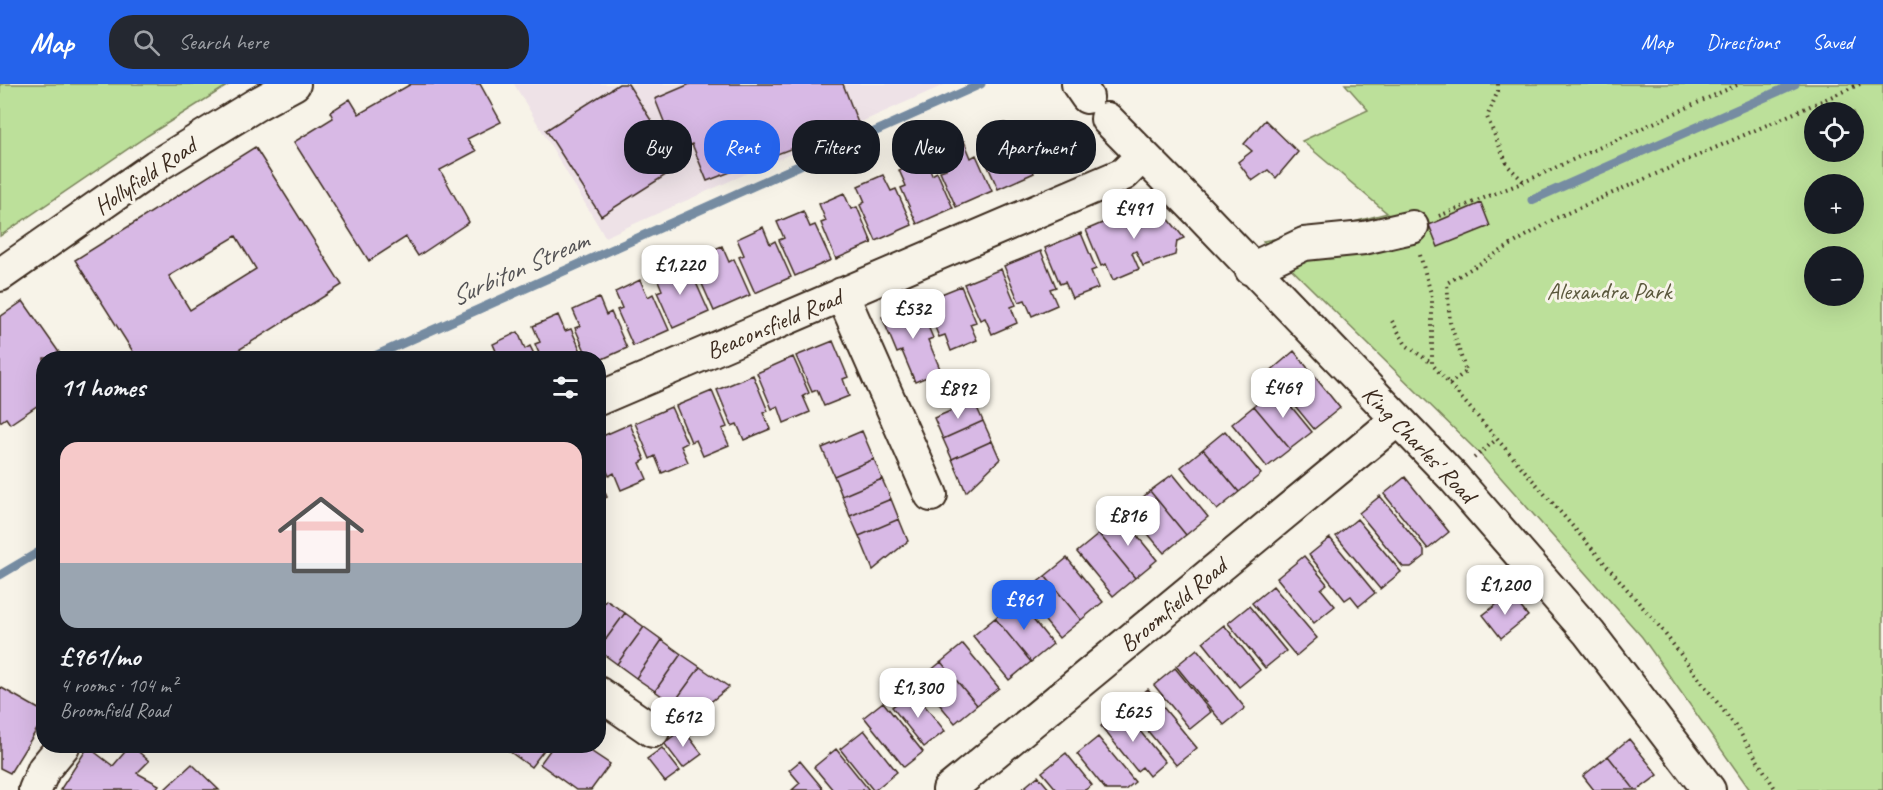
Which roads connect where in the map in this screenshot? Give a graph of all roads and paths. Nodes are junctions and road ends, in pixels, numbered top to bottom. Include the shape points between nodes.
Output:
1 (294, 84) edge
2 (1498, 84) edge
3 (1739, 84) edge
4 (1860, 84) edge
5 (1091, 100) edge
6 (1142, 156) junction
7 (1524, 182) junction
8 (1412, 226) junction
9 (1251, 269) junction
10 (0, 275) edge
11 (842, 294) junction
12 (1392, 321) dead end
13 (1431, 364) junction
14 (1449, 384) junction
15 (606, 396) edge
16 (1397, 420) junction
17 (931, 495) dead end
18 (606, 699) edge
19 (653, 731) dead end
20 (57, 753) edge
21 (35, 790) edge
22 (949, 790) edge
23 (1710, 790) edge
24 (1776, 790) edge

1 - 10 street, Hollyfield Road via 156,166
2 - 7 path via 1487,117 1508,166
3 - 7 path
4 - 14 path via 1556,218 1447,283 1450,322 1466,372
5 - 6 street, King Charles' Road
6 - 9 street, King Charles' Road
6 - 11 street, Beaconsfield Road via 1124,174
7 - 8 path
8 - 9 street via 1364,238 1304,244
8 - 13 path via 1432,297
9 - 16 street, King Charles' Road
11 - 15 street, Beaconsfield Road
11 - 17 street
12 - 13 path via 1406,345
13 - 14 path
14 - 24 path via 1659,626 1739,731
16 - 22 street, Broomfield Road
16 - 23 street, King Charles' Road via 1453,477 1589,633
18 - 19 street
20 - 21 street via 44,769

